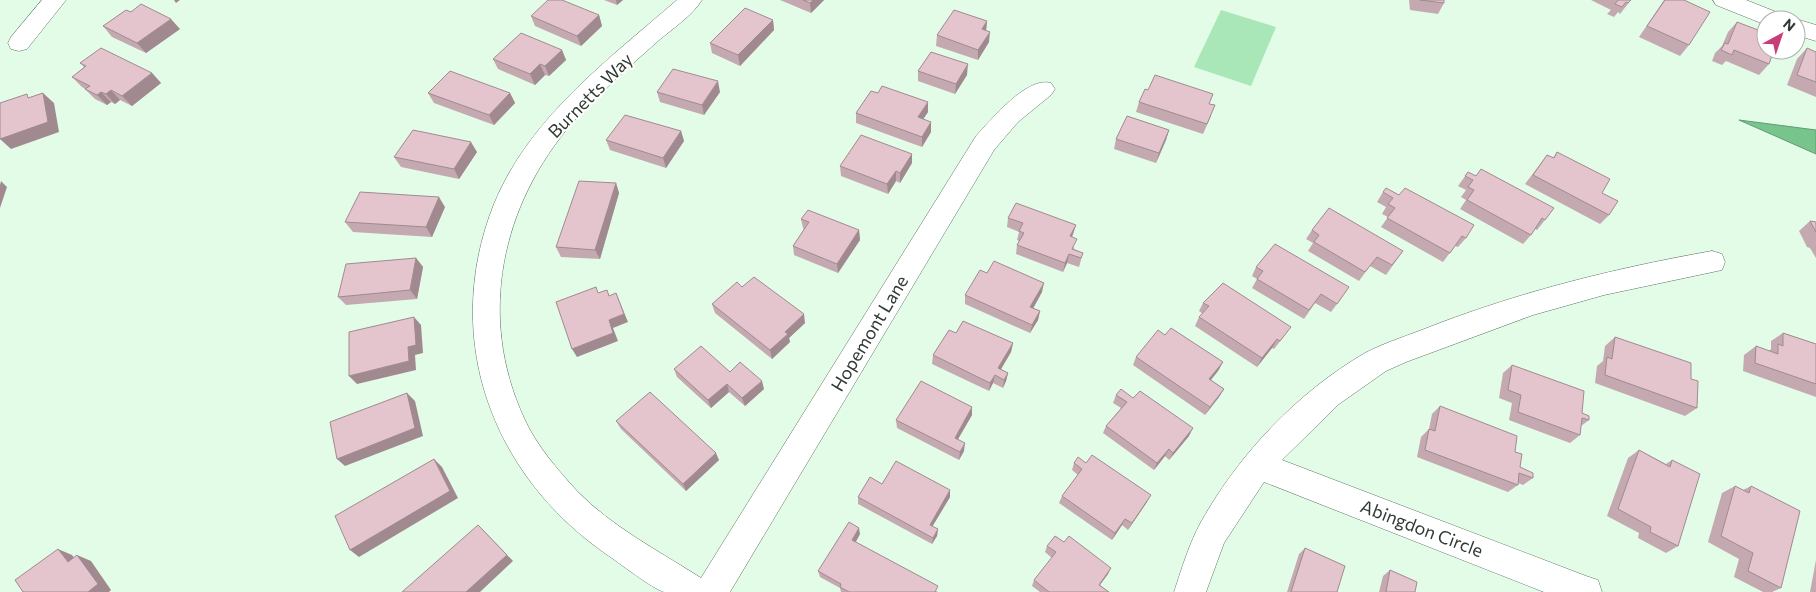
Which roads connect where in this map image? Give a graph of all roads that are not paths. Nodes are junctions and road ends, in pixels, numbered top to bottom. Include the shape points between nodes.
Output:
1 (55, 0) edge
2 (691, 0) edge
3 (1724, 0) edge
4 (1756, 12) edge
5 (19, 43) dead end
6 (1044, 88) dead end
7 (1712, 262) dead end
8 (1258, 465) junction
9 (694, 592) edge
10 (711, 592) edge
11 (1190, 592) edge
12 (1586, 592) edge

1 - 5 street
2 - 9 street, Burnetts Way via 585,95 555,126 529,161 508,200 493,241 485,276 484,329 492,374 508,419 532,462 566,502 606,538
3 - 4 street
6 - 10 street, Hopemont Lane via 1009,116 985,143
7 - 8 street via 1639,275 1550,297 1463,326 1377,362 1346,381 1300,420
8 - 11 street via 1212,533
8 - 12 street, Abingdon Circle

